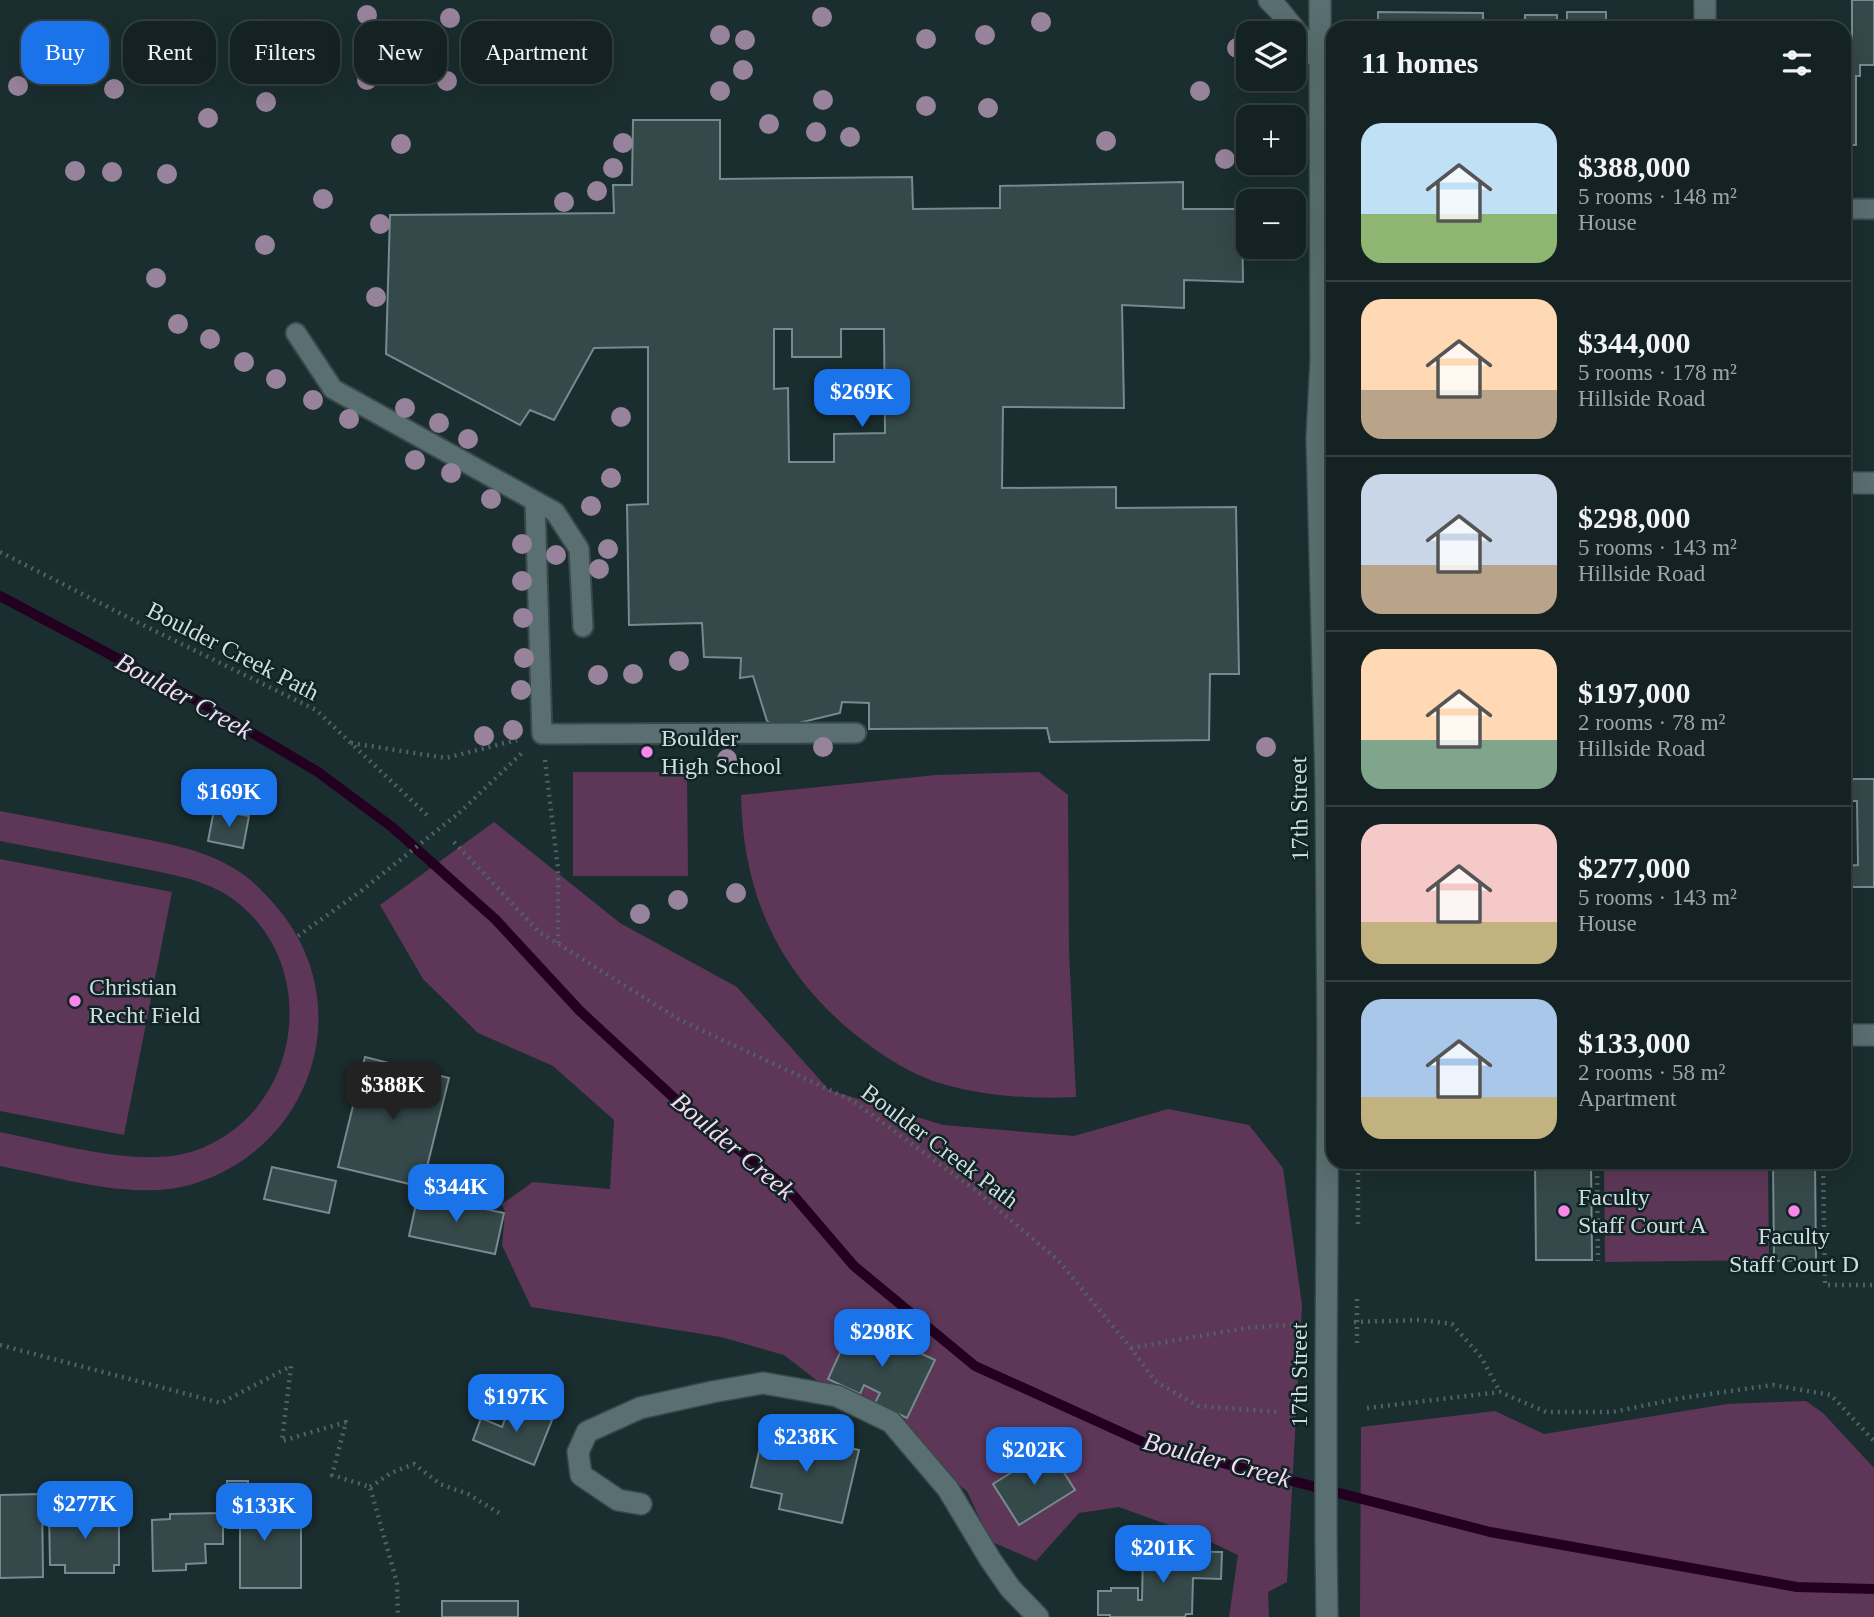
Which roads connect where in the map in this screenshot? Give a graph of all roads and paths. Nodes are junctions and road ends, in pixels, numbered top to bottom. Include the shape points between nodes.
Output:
1 (1269, 0) edge
2 (1320, 0) edge
3 (1705, 0) edge
4 (1705, 21) edge
5 (1320, 61) junction
6 (1851, 209) edge
7 (1874, 209) edge
8 (1326, 218) edge
9 (1326, 263) edge
10 (296, 333) dead end
11 (1326, 482) edge
12 (1851, 483) edge
13 (1874, 483) edge
14 (535, 501) junction
15 (0, 552) edge
16 (583, 626) dead end
17 (856, 733) dead end
18 (542, 734) junction
19 (351, 743) junction
20 (427, 815) dead end
21 (454, 842) dead end
22 (298, 936) dead end
23 (558, 944) junction
24 (1851, 1035) edge
25 (1874, 1035) edge
26 (1329, 1169) edge
27 (1597, 1169) edge
28 (1824, 1169) edge
29 (1598, 1261) dead end
30 (1874, 1285) edge
31 (0, 1345) edge
32 (1367, 1408) dead end
33 (1280, 1412) dead end
34 (1874, 1441) edge
35 (370, 1487) junction
36 (641, 1504) dead end
37 (499, 1513) dead end
38 (398, 1617) edge
39 (1038, 1617) edge
40 (1326, 1617) edge

1 - 5 street
2 - 5 street, 17th Street
3 - 4 street
5 - 8 street, 17th Street
6 - 7 lane
9 - 11 street, 17th Street via 1317,438
10 - 14 lane via 333,389
12 - 13 street
14 - 16 lane via 555,512 579,549
14 - 18 lane
15 - 19 path, Boulder Creek Path via 317,710
17 - 18 lane
18 - 19 path via 446,758
18 - 22 path, bridge via 459,813
18 - 23 path via 558,869
19 - 20 path, Boulder Creek Path
21 - 23 path, Boulder Creek Path via 539,932
23 - 33 path, Boulder Creek Path via 680,1020 853,1101 975,1190 1058,1260 1155,1381 1198,1406
24 - 25 street
26 - 40 street, 17th Street, bridge
27 - 29 path
28 - 30 path via 1825,1285
31 - 35 path via 221,1403 291,1366 282,1441 346,1422 332,1475
32 - 34 path via 1500,1392 1546,1412 1613,1412 1773,1385 1831,1395
35 - 37 path via 414,1464
35 - 38 path via 397,1583
36 - 39 street via 618,1500 581,1475 578,1452 587,1432 640,1408 763,1383 837,1396 891,1422 948,1489 1010,1588

